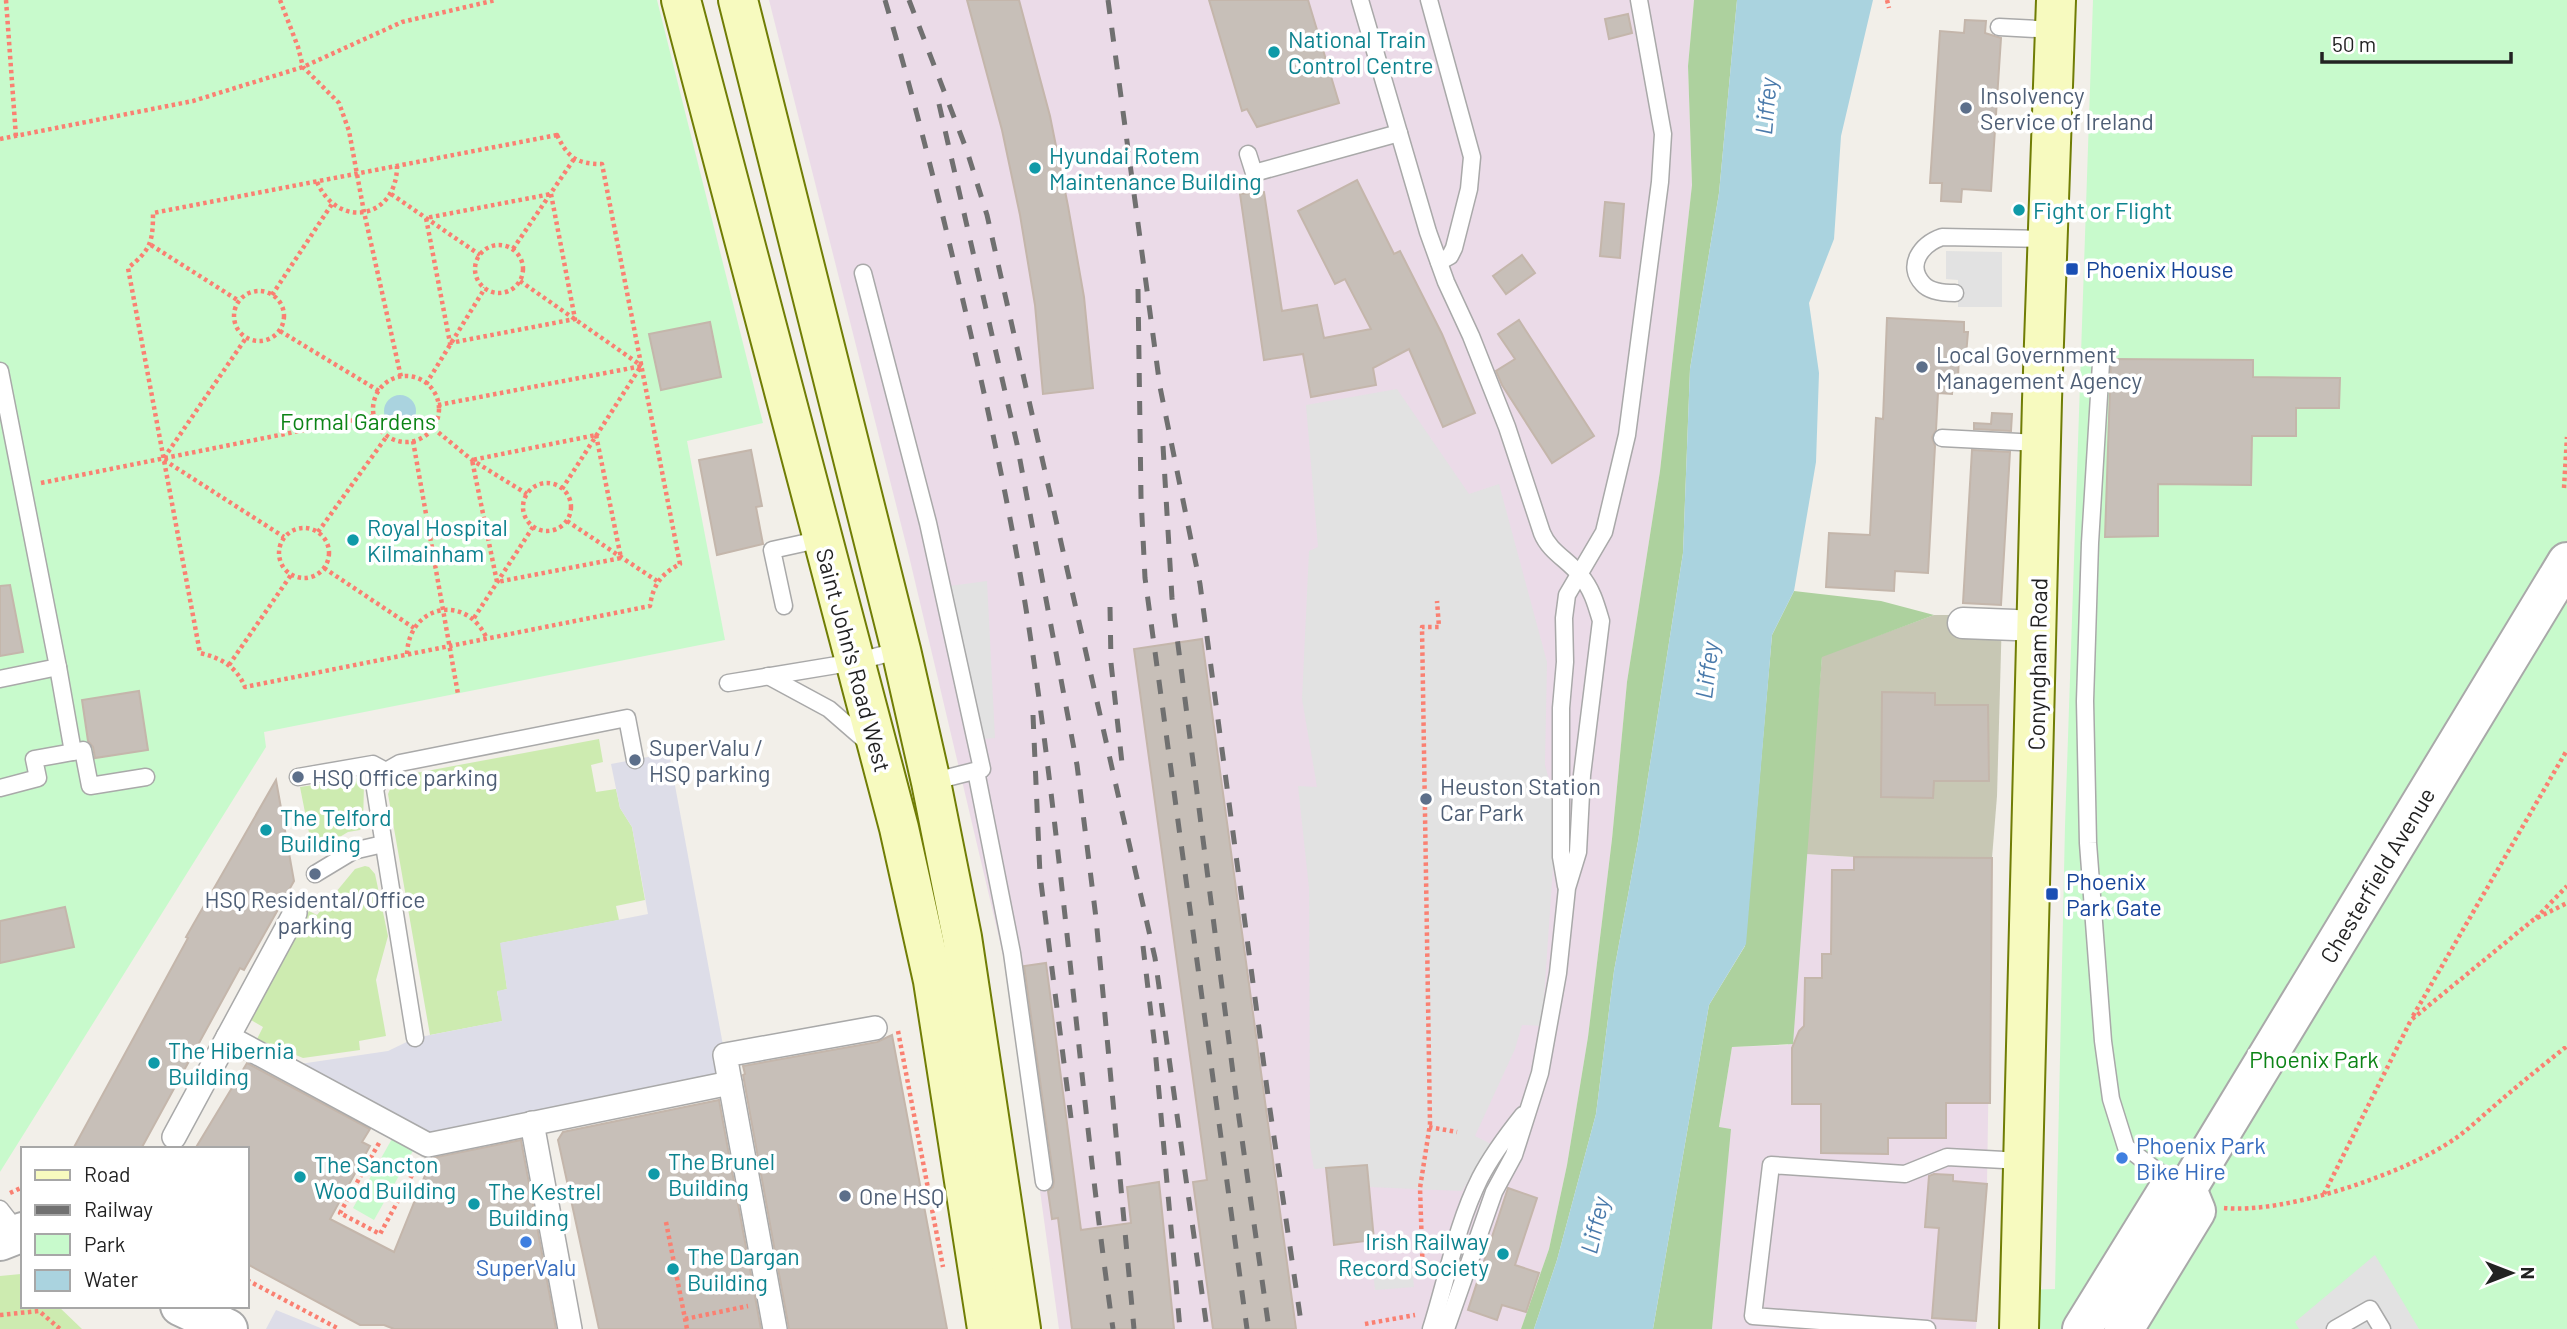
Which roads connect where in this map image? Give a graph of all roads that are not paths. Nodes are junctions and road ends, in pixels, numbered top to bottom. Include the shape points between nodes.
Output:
1 (681, 0) edge
2 (738, 0) edge
3 (1360, 0) edge
4 (1429, 0) edge
5 (1639, 0) edge
6 (2056, 15) edge
7 (1999, 27) dead end
8 (1399, 133) junction
9 (1248, 154) dead end
10 (2049, 239) junction
11 (1439, 262) junction
12 (863, 273) dead end
13 (1955, 293) dead end
14 (2101, 363) dead end
15 (0, 371) edge
16 (1942, 438) dead end
17 (2042, 443) junction
18 (822, 538) junction
19 (2567, 562) edge
20 (1580, 575) junction
21 (784, 606) dead end
22 (1963, 623) dead end
23 (2038, 626) junction
24 (901, 650) junction
25 (855, 662) junction
26 (58, 667) junction
27 (768, 677) junction
28 (0, 678) edge
29 (729, 683) dead end
30 (73, 752) junction
31 (878, 752) junction
32 (635, 760) dead end
33 (386, 771) junction
34 (976, 771) junction
35 (146, 777) dead end
36 (298, 777) dead end
37 (931, 782) junction
38 (0, 788) edge
39 (383, 844) junction
40 (315, 874) dead end
41 (1567, 888) junction
42 (295, 913) dead end
43 (886, 1026) road end
44 (228, 1037) junction
45 (415, 1038) dead end
46 (730, 1083) junction
47 (1532, 1102) junction
48 (532, 1123) junction
49 (174, 1137) dead end
50 (2025, 1161) junction
51 (1044, 1182) dead end
52 (2186, 1189) junction
53 (1428, 1323) edge
54 (570, 1329) edge
55 (775, 1329) edge
56 (987, 1329) edge
57 (1021, 1329) edge
58 (1446, 1329) edge
59 (1927, 1329) edge
60 (2020, 1329) edge
61 (2082, 1329) edge
62 (2124, 1329) edge
63 (2335, 1329) edge
64 (2382, 1329) edge

1 - 18 main road, Saint John's Road West
2 - 24 main road, Saint John's Road West
3 - 8 lane
4 - 11 lane via 1472,157 1454,248
5 - 20 lane via 1664,134 1660,182 1627,435 1604,532
6 - 7 lane
6 - 10 main road, Conyngham Road
8 - 9 lane via 1254,173
8 - 11 lane
10 - 13 lane via 1932,240 1917,258 1917,272 1924,285
10 - 17 main road, Conyngham Road
11 - 20 lane via 1507,428 1544,539
12 - 34 lane via 931,537 982,769
14 - 52 lane via 2085,701 2088,843 2103,1041 2111,1098 2126,1147
15 - 26 lane
16 - 17 lane
17 - 23 main road, Conyngham Road
18 - 21 lane via 772,550
18 - 25 main road, Saint John's Road West
19 - 52 street, Chesterfield Avenue
20 - 41 lane via 1567,596 1564,618 1561,857
20 - 41 lane via 1595,597 1601,621 1582,775 1578,852
22 - 23 street
23 - 50 main road, Conyngham Road
24 - 25 lane
24 - 37 main road, Saint John's Road West
25 - 27 lane
25 - 31 main road, Saint John's Road West
26 - 28 lane
26 - 30 lane
27 - 29 lane
27 - 31 lane via 829,709
30 - 35 lane via 83,750 90,786
30 - 38 lane via 34,760 38,778
31 - 56 main road, Saint John's Road West via 933,981
32 - 33 lane via 627,718 400,763
33 - 36 lane via 373,764
33 - 39 lane via 375,789
34 - 37 lane
34 - 51 lane via 1012,953
37 - 57 main road, Saint John's Road West via 962,937
39 - 40 lane via 352,850
39 - 45 lane
41 - 47 lane via 1558,973
42 - 44 street
43 - 46 street via 725,1055
44 - 48 street via 428,1145
44 - 49 street
46 - 48 street
46 - 55 street
47 - 53 lane via 1479,1179
47 - 58 lane via 1514,1155 1494,1192
48 - 54 street
50 - 59 lane via 1947,1157 1905,1174 1771,1165 1753,1316
50 - 60 main road, Conyngham Road
52 - 61 street, Chesterfield Avenue via 2166,1193
52 - 62 street via 2196,1211
63 - 64 lane via 2370,1310

